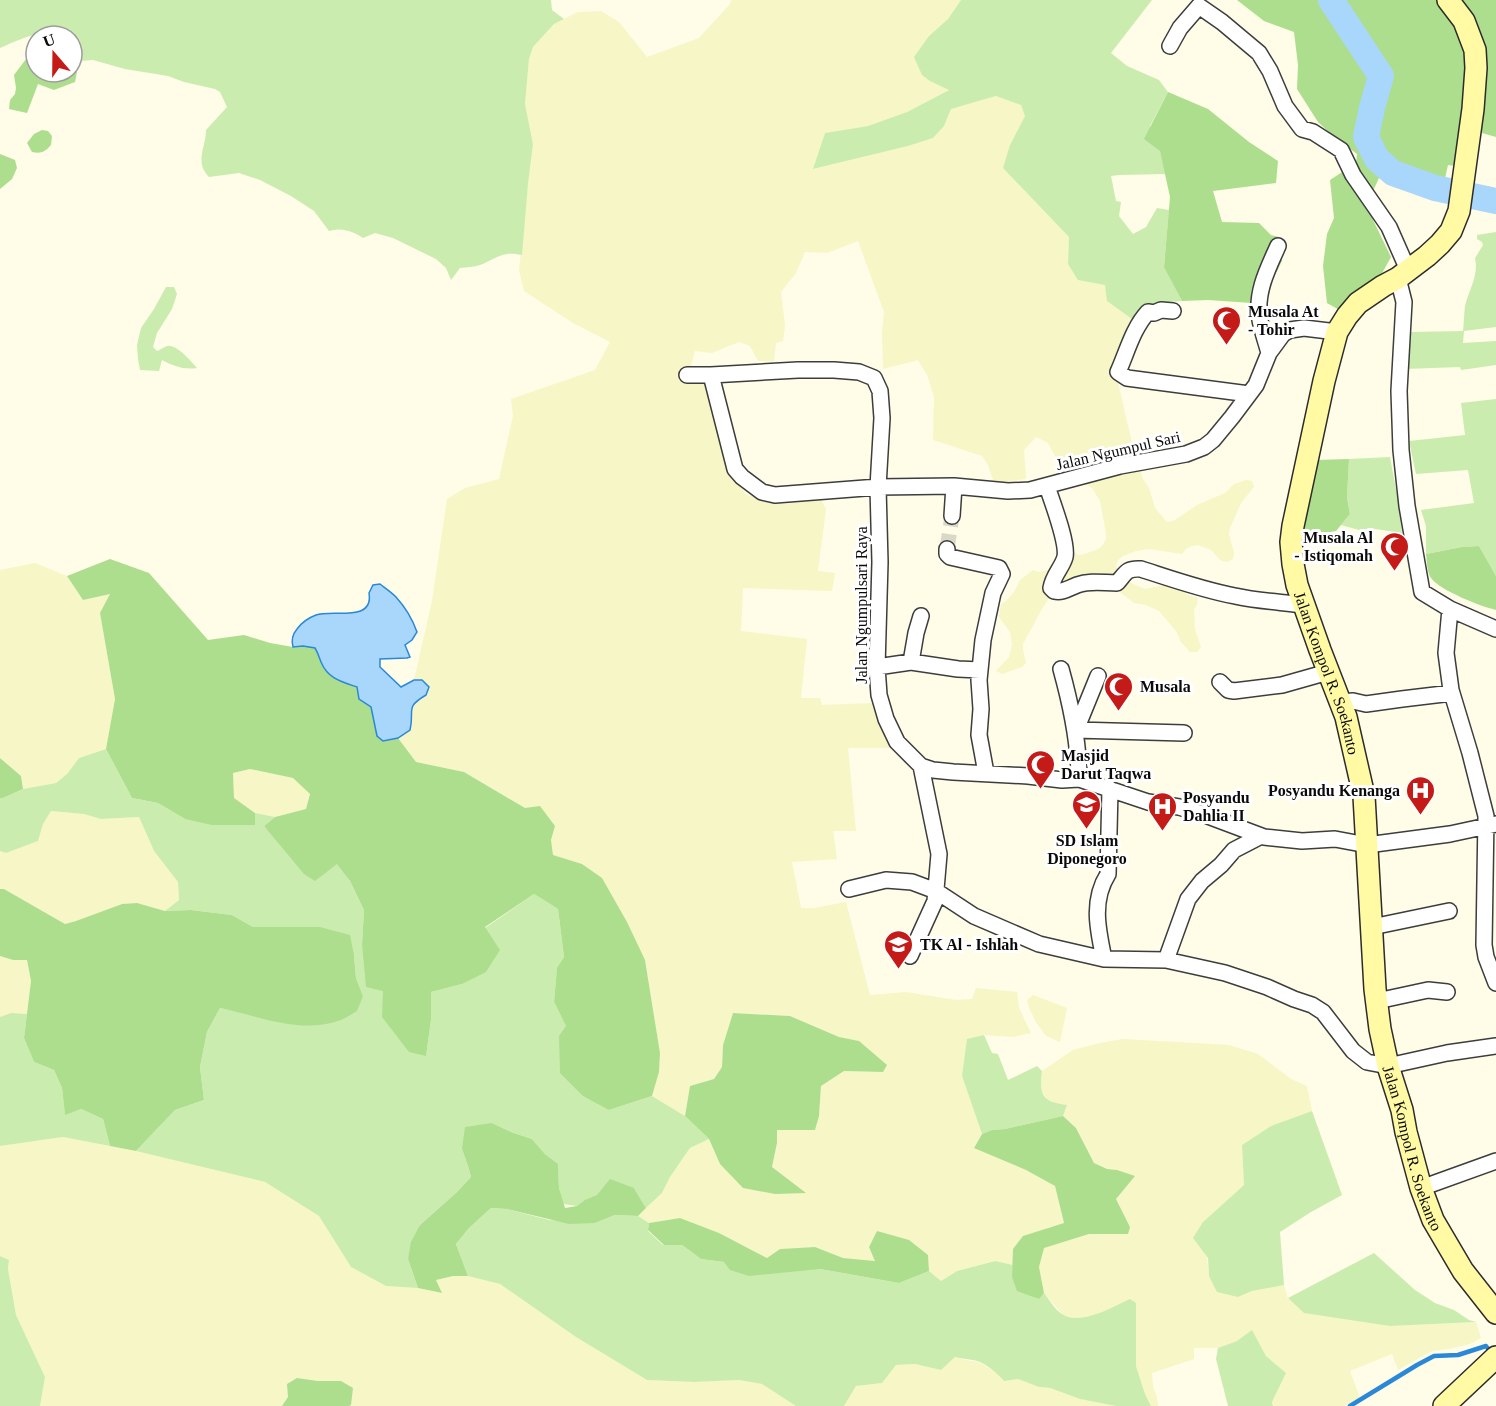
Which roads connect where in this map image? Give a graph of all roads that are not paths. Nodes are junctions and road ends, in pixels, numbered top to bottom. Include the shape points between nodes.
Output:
1 (1448, 0) edge
2 (1170, 46) dead end
3 (1278, 246) dead end
4 (1403, 274) junction
5 (1173, 310) dead end
6 (1337, 332) junction
7 (1269, 353) junction
8 (687, 375) dead end
9 (711, 375) junction
10 (1249, 394) junction
11 (954, 486) junction
12 (1047, 486) junction
13 (878, 487) junction
14 (952, 516) tunnel mouth
15 (947, 549) dead end
16 (1304, 605) junction
17 (1450, 609) junction
18 (921, 616) dead end
19 (1496, 629) edge
20 (911, 662) junction
21 (877, 667) junction
22 (1061, 669) dead end
23 (981, 670) junction
24 (1328, 672) junction
25 (1098, 676) dead end
26 (1220, 682) dead end
27 (1452, 693) junction
28 (1340, 702) junction
29 (1076, 730) junction
30 (1184, 733) dead end
31 (921, 766) junction
32 (986, 773) junction
33 (1079, 779) junction
34 (1110, 789) junction
35 (1491, 825) edge
36 (1261, 836) junction
37 (1367, 845) junction
38 (849, 889) dead end
39 (936, 891) junction
40 (1449, 911) dead end
41 (1372, 927) junction
42 (910, 956) dead end
43 (1104, 959) junction
44 (1166, 960) junction
45 (1496, 983) edge
46 (1447, 992) dead end
47 (1377, 1001) junction
48 (1496, 1046) edge
49 (1388, 1066) junction
50 (1496, 1161) edge
51 (1421, 1188) junction
52 (1496, 1313) edge
53 (1494, 1358) edge
54 (1444, 1406) edge

1 - 4 main road, Jalan Kompol R. Soekanto via 1464,21 1475,50 1476,68 1459,211 1451,231
2 - 4 street via 1199,6 1259,53 1285,106 1302,129 1341,150 1353,175 1389,227
3 - 7 street via 1260,298 1260,321
4 - 6 main road, Jalan Kompol R. Soekanto via 1358,303
4 - 17 street via 1399,391 1407,506 1422,592
5 - 10 street via 1148,312 1143,317 1118,372 1127,378
6 - 7 street, Jalan Ngumpul Sari via 1290,330
6 - 16 main road, Jalan Kompol R. Soekanto via 1291,542
7 - 10 street, Jalan Ngumpul Sari
8 - 9 street, Jalan Ngumpulsari Raya
9 - 13 street, Jalan Ngumpul Sari via 732,465 762,492 775,495
9 - 13 street, Jalan Ngumpulsari Raya via 834,370 874,378 880,391 882,418
10 - 12 street, Jalan Ngumpul Sari via 1204,447
11 - 12 street, Jalan Ngumpul Sari via 1008,491
11 - 13 street, Jalan Ngumpul Sari
11 - 14 street
12 - 16 street via 1065,558 1053,580 1054,591 1090,581 1117,583 1132,568 1236,597
13 - 21 street, Jalan Ngumpulsari Raya
15 - 23 street via 950,557 999,567 1002,574 993,593
16 - 24 main road, Jalan Kompol R. Soekanto
17 - 19 street
17 - 27 street via 1446,653
18 - 20 street
20 - 21 street
20 - 23 street
21 - 31 street, Jalan Ngumpulsari Raya via 886,719 897,742
22 - 29 street
23 - 32 street via 979,735
24 - 26 street via 1282,685 1234,691
24 - 28 main road, Jalan Kompol R. Soekanto
25 - 29 street
27 - 28 street via 1366,704
27 - 35 street
28 - 37 main road, Jalan Kompol R. Soekanto via 1364,796
29 - 30 street
29 - 33 street
31 - 32 street
31 - 39 street via 939,854
32 - 33 street
33 - 34 street
34 - 36 street via 1208,816
34 - 43 street via 1108,874 1096,912
35 - 37 street
35 - 45 street via 1484,945
36 - 37 street via 1302,841 1335,839
36 - 44 street via 1234,850 1188,899
37 - 41 main road, Jalan Kompol R. Soekanto
38 - 39 street via 886,880 912,882
39 - 42 street
39 - 43 street via 974,916 1039,944
40 - 41 street
41 - 47 main road, Jalan Kompol R. Soekanto
43 - 44 street
44 - 49 street via 1225,973 1312,1005 1323,1012 1353,1051 1367,1062
46 - 47 street via 1428,990
47 - 49 main road, Jalan Kompol R. Soekanto
48 - 49 street
49 - 51 main road, Jalan Kompol R. Soekanto
50 - 51 street
51 - 52 main road, Jalan Kompol R. Soekanto via 1433,1221 1462,1271
53 - 54 main road

